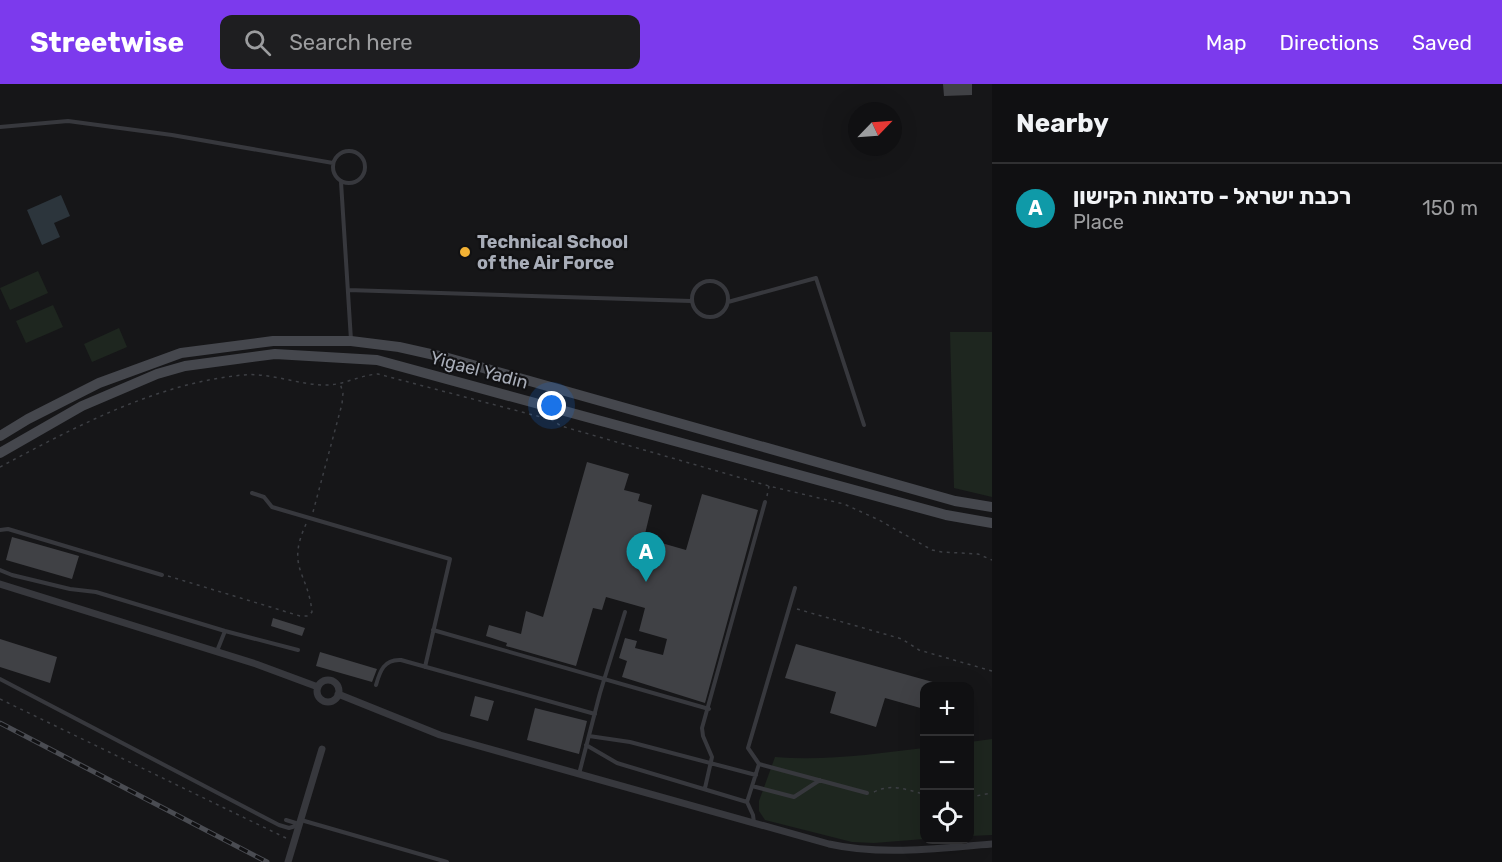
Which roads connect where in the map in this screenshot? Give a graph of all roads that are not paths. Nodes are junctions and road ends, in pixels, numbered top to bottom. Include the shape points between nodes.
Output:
1 (0, 127) edge
2 (333, 163) junction
3 (340, 182) junction
4 (348, 290) junction
5 (691, 301) junction
6 (728, 302) junction
7 (351, 341) junction
8 (864, 425) dead end
9 (0, 436) edge
10 (0, 453) edge
11 (252, 493) dead end
12 (765, 502) road end
13 (992, 507) edge
14 (992, 523) edge
15 (0, 530) edge
16 (0, 570) edge
17 (162, 574) road end
18 (0, 584) edge
19 (795, 588) dead end
20 (625, 612) dead end
21 (433, 630) junction
22 (225, 632) junction
23 (298, 650) dead end
24 (217, 651) junction
25 (425, 667) junction
26 (605, 678) junction
27 (0, 679) edge
28 (376, 685) dead end
29 (318, 687) junction
30 (338, 694) junction
31 (709, 709) junction
32 (595, 714) junction
33 (589, 736) junction
34 (586, 745) junction
35 (322, 749) dead end
36 (712, 763) junction
37 (759, 764) junction
38 (756, 774) junction
39 (579, 775) junction
40 (820, 780) junction
41 (752, 786) junction
42 (705, 788) junction
43 (867, 793) road end
44 (747, 802) junction
45 (286, 820) dead end
46 (301, 822) junction
47 (754, 824) junction
48 (992, 844) edge
49 (288, 862) edge
50 (447, 862) edge

1 - 2 lane via 68,121
2 - 3 lane via 333,174
2 - 3 lane via 343,152 354,152 362,158 365,169 360,179
3 - 4 lane
4 - 5 lane
4 - 7 lane
5 - 6 lane via 696,311 706,317 718,316
5 - 6 lane via 694,289 710,281 725,290
6 - 8 lane via 816,278
7 - 9 main road, Yigael Yadin via 273,341 181,353 99,383
7 - 13 main road, Yigael Yadin via 448,358 955,501
10 - 14 main road, Yigael Yadin via 82,406 185,366 275,354 377,360 946,515
11 - 21 lane via 264,497 272,507 450,559
12 - 31 lane
15 - 17 lane via 8,529
16 - 22 lane via 96,592
18 - 24 street
19 - 37 lane via 748,748
20 - 26 lane
21 - 25 lane
21 - 26 lane
22 - 23 lane
22 - 24 lane
24 - 29 street
25 - 28 lane via 392,660 380,670
25 - 32 lane
26 - 31 lane
26 - 32 lane
27 - 46 lane via 279,825 289,828
29 - 30 street via 318,695 324,701
29 - 30 street via 323,681 332,680 338,686
30 - 39 street via 440,735
31 - 36 lane via 702,728
32 - 33 lane
33 - 34 lane
33 - 36 lane
34 - 39 lane
34 - 42 lane via 617,763
35 - 46 street
36 - 38 lane
36 - 42 lane
37 - 38 lane
37 - 40 lane
38 - 41 lane
39 - 47 street
40 - 41 lane via 794,797
40 - 43 lane
41 - 44 lane
42 - 44 lane
44 - 47 lane
45 - 46 lane
46 - 49 street
46 - 50 lane
47 - 48 street via 863,850

